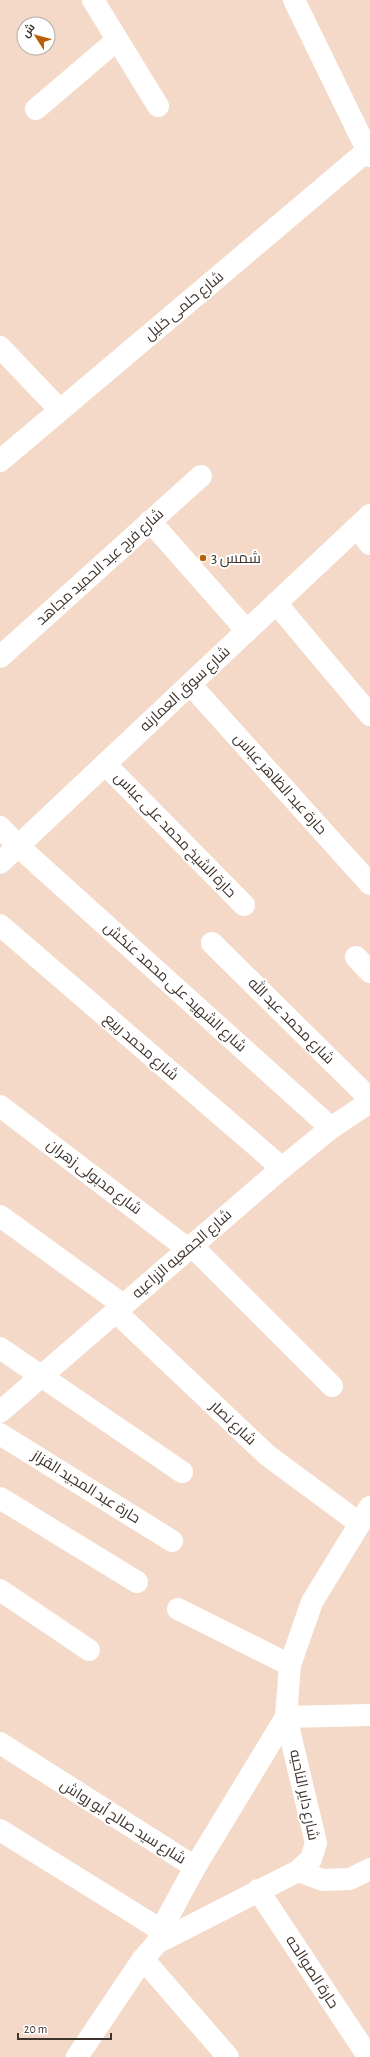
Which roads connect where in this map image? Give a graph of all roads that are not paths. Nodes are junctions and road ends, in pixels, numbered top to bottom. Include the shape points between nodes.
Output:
1 (93, 0) edge
2 (294, 0) edge
3 (117, 40) junction
4 (158, 106) dead end
5 (36, 109) dead end
6 (369, 153) edge
7 (0, 347) edge
8 (60, 410) junction
9 (0, 461) edge
10 (201, 476) dead end
11 (150, 521) junction
12 (366, 529) edge
13 (276, 603) junction
14 (246, 631) junction
15 (0, 657) edge
16 (190, 684) junction
17 (370, 715) edge
18 (105, 764) junction
19 (0, 827) edge
20 (18, 846) junction
21 (0, 863) edge
22 (370, 884) edge
23 (244, 905) dead end
24 (0, 925) edge
25 (212, 943) dead end
26 (370, 1101) edge
27 (0, 1106) edge
28 (331, 1128) junction
29 (282, 1168) junction
30 (0, 1216) edge
31 (189, 1247) junction
32 (120, 1309) junction
33 (0, 1348) edge
34 (42, 1376) junction
35 (332, 1386) dead end
36 (0, 1412) edge
37 (0, 1434) edge
38 (182, 1472) dead end
39 (0, 1498) edge
40 (364, 1515) edge
41 (172, 1541) dead end
42 (137, 1582) dead end
43 (0, 1590) edge
44 (178, 1610) dead end
45 (89, 1650) dead end
46 (290, 1665) junction
47 (370, 1715) edge
48 (286, 1717) junction
49 (0, 1743) edge
50 (0, 1830) edge
51 (195, 1867) junction
52 (370, 1869) edge
53 (298, 1871) junction
54 (258, 1890) junction
55 (154, 1944) junction
56 (366, 2053) dead end
57 (77, 2057) edge
58 (228, 2057) edge

1 - 3 street
2 - 6 street
3 - 4 street
3 - 5 street
6 - 8 street, شارع حلمى خليل
7 - 8 street
8 - 9 street, شارع حلمى خليل
10 - 11 street, شارع فرج عبد الحميد مجاهد
11 - 14 street
11 - 15 street, شارع فرج عبد الحميد مجاهد
12 - 13 street, شارع سوق العمارنه
13 - 14 street, شارع سوق العمارنه
13 - 17 street
14 - 16 street, شارع سوق العمارنه
16 - 18 street, شارع سوق العمارنه
16 - 22 street, حارة عبد الظاهر عباس
18 - 20 street, شارع سوق العمارنه
18 - 23 street, حارة الشيخ محمد على عباس
19 - 20 street, شارع الشهيد على محمد عنكش
20 - 21 street, شارع سوق العمارنه
20 - 28 street, شارع الشهيد على محمد عنكش
24 - 29 street, شارع محمد ربيع
25 - 26 street, شارع محمد عبد الله
26 - 28 street, شارع الجمعيه الزراعيه
27 - 31 street, شارع مدبولى زهران
28 - 29 street, شارع الجمعيه الزراعيه
29 - 31 street, شارع الجمعيه الزراعيه
30 - 32 street, شارع نصار
31 - 32 street, شارع الجمعيه الزراعيه
31 - 35 street, شارع مدبولى زهران
32 - 34 street, شارع الجمعيه الزراعيه
32 - 40 street, شارع نصار via 267,1455
33 - 34 street
34 - 36 street, شارع الجمعيه الزراعيه
34 - 38 street
37 - 41 street, حارة عبد المجيد القزاز
39 - 42 street
40 - 46 street, شارع داير الناحيه via 312,1602
43 - 45 street
44 - 46 street
46 - 48 street, شارع داير الناحيه
47 - 48 street
48 - 51 street
48 - 53 street, شارع داير الناحيه via 316,1843 311,1859
49 - 51 street, شارع سيد صالح أبو رواش
50 - 55 street
51 - 55 street, شارع سيد صالح أبو رواش
52 - 53 street via 350,1879 323,1880
53 - 54 street, شارع داير الناحيه
54 - 55 street, شارع داير الناحيه
54 - 56 street, حارة الصوالحه
55 - 57 street, شارع داير الناحيه
55 - 58 street

